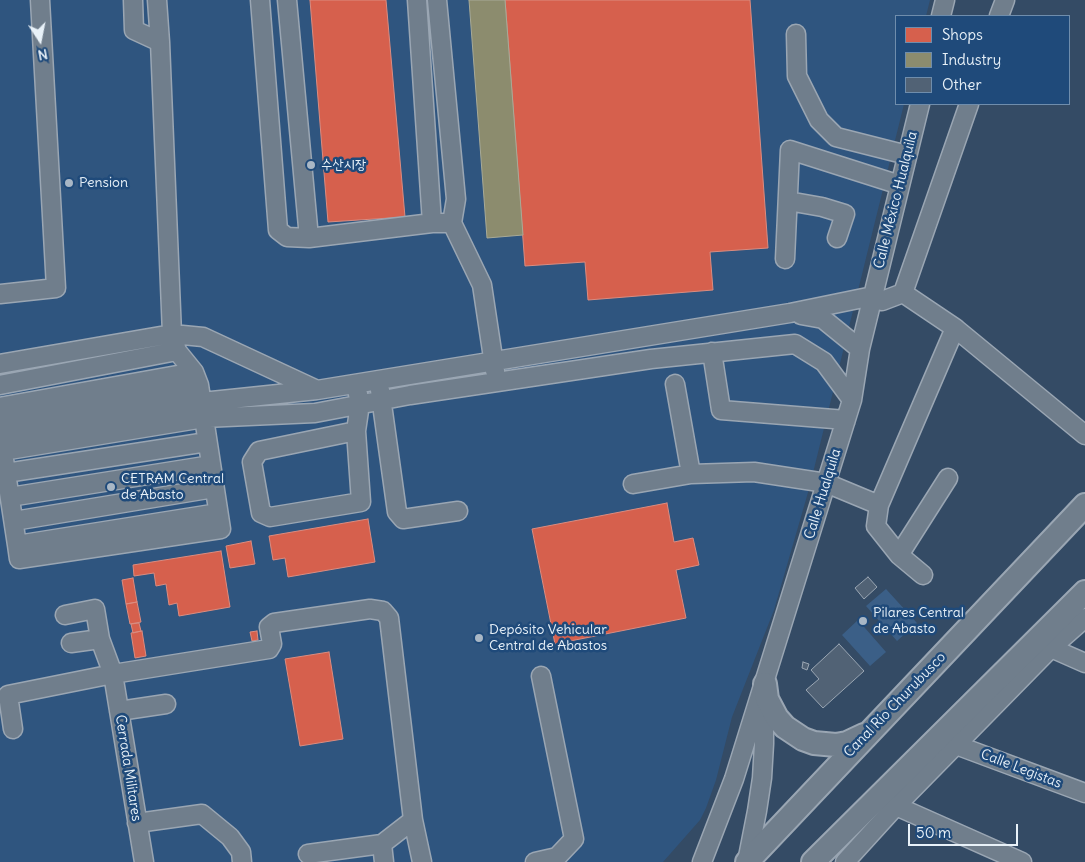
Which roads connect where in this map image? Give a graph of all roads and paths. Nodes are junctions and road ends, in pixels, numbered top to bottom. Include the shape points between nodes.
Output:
1 (40, 0) edge
2 (133, 0) edge
3 (157, 0) edge
4 (260, 0) edge
5 (287, 0) edge
6 (417, 0) edge
7 (437, 0) edge
8 (945, 0) edge
9 (1005, 0) edge
10 (941, 15) edge
11 (999, 15) edge
12 (796, 34) dead end
13 (160, 42) junction
14 (920, 105) edge
15 (969, 105) edge
16 (907, 155) junction
17 (900, 185) junction
18 (788, 201) junction
19 (432, 223) junction
20 (452, 223) junction
21 (309, 238) junction
22 (837, 238) dead end
23 (786, 259) dead end
24 (903, 293) junction
25 (0, 294) edge
26 (873, 296) junction
27 (790, 313) junction
28 (955, 328) junction
29 (172, 334) junction
30 (620, 341) junction
31 (860, 349) junction
32 (177, 351) junction
33 (712, 352) junction
34 (493, 362) junction
35 (624, 363) junction
36 (0, 364) edge
37 (197, 378) junction
38 (378, 380) junction
39 (496, 382) junction
40 (356, 384) junction
41 (676, 384) dead end
42 (0, 385) edge
43 (318, 390) junction
44 (382, 400) junction
45 (852, 400) junction
46 (360, 404) junction
47 (0, 407) edge
48 (203, 410) junction
49 (0, 420) edge
50 (846, 420) junction
51 (356, 432) junction
52 (1085, 435) edge
53 (1, 439) edge
54 (207, 442) junction
55 (211, 465) junction
56 (6, 473) junction
57 (691, 474) junction
58 (948, 478) dead end
59 (826, 483) junction
60 (633, 484) dead end
61 (214, 488) junction
62 (10, 497) junction
63 (879, 505) junction
64 (1085, 505) edge
65 (458, 511) dead end
66 (14, 521) junction
67 (899, 555) junction
68 (923, 575) dead end
69 (1085, 592) edge
70 (64, 615) dead end
71 (1085, 618) edge
72 (100, 639) junction
73 (71, 643) dead end
74 (1052, 648) junction
75 (1085, 663) edge
76 (113, 674) junction
77 (541, 676) dead end
78 (764, 687) junction
79 (166, 704) dead end
80 (119, 711) junction
81 (13, 729) dead end
82 (867, 734) junction
83 (956, 745) junction
84 (1085, 794) edge
85 (896, 806) junction
86 (414, 820) junction
87 (138, 823) junction
88 (382, 844) junction
89 (308, 854) dead end
90 (144, 862) edge
91 (242, 862) edge
92 (384, 862) edge
93 (422, 862) edge
94 (535, 862) edge
95 (702, 862) edge
96 (747, 862) edge
97 (813, 862) edge
98 (845, 862) edge
99 (1022, 862) edge

1 - 25 street via 56,288
2 - 13 street via 134,30
3 - 13 street
4 - 21 street via 278,230 287,237
5 - 21 street
6 - 19 street
7 - 20 street via 456,199
8 - 10 street
9 - 11 street
12 - 16 street via 797,76 819,120 836,137
13 - 29 street
14 - 16 street, Calle México Hualquila
15 - 24 street
16 - 17 street, Calle México Hualquila
17 - 18 street via 790,150
17 - 26 street, Calle México Hualquila
18 - 22 street via 845,214
18 - 23 street
19 - 20 street
19 - 21 street
20 - 34 street via 482,285
24 - 26 street via 882,301
24 - 28 street
26 - 27 street
26 - 31 street, Calle Hualquila
27 - 30 street
27 - 31 street via 823,319
28 - 52 street
28 - 63 street
29 - 32 street
29 - 36 street
29 - 43 street via 204,337
30 - 34 street
30 - 35 street
31 - 45 street, Calle Hualquila
32 - 37 street
32 - 42 street
33 - 35 street
33 - 45 street via 795,344 824,362
33 - 50 street via 721,410
34 - 38 street
34 - 39 street
35 - 39 street
37 - 47 street
37 - 48 street
37 - 49 street
38 - 40 street
38 - 44 street
39 - 44 street
40 - 43 street
40 - 46 street
41 - 57 street
43 - 48 street
44 - 46 street
44 - 65 street via 397,512 403,519
45 - 50 street, Calle Hualquila
46 - 48 street via 314,412
46 - 51 street
48 - 53 street
48 - 54 street
50 - 59 street, Calle Hualquila
51 - 51 street via 259,451 252,462 261,513 270,517 360,502
53 - 56 street
54 - 55 street
54 - 56 street
55 - 61 street
55 - 62 street
56 - 62 street
57 - 59 street via 754,472
57 - 60 street
58 - 67 street
59 - 63 street
59 - 78 street, Calle Hualquila
61 - 66 street
61 - 66 street via 221,529 20,559
62 - 66 street
63 - 67 street via 876,526
64 - 82 main road, Canal Río Churubusco
67 - 68 street
69 - 97 main road
70 - 72 street, Cerrada Militares via 96,609
71 - 74 street
72 - 73 street
72 - 76 street, Cerrada Militares
74 - 75 street
74 - 83 street
76 - 80 street, Cerrada Militares
76 - 81 street via 8,695
76 - 86 street via 269,649 272,644 269,627 274,623 370,609 383,611 389,618
77 - 94 street via 574,839 557,857
78 - 82 main road via 777,718 803,739 836,745
78 - 95 street, Calle Hualquila
78 - 96 street, Calle Hualquila via 762,778
79 - 80 street
80 - 87 street, Cerrada Militares
82 - 96 main road, Canal Río Churubusco
83 - 84 street, Calle Legistas
83 - 85 street
85 - 98 street
85 - 99 street
86 - 88 street
86 - 93 street
87 - 90 street, Cerrada Militares
87 - 91 street via 202,814 230,837 241,852
88 - 89 street
88 - 92 street

